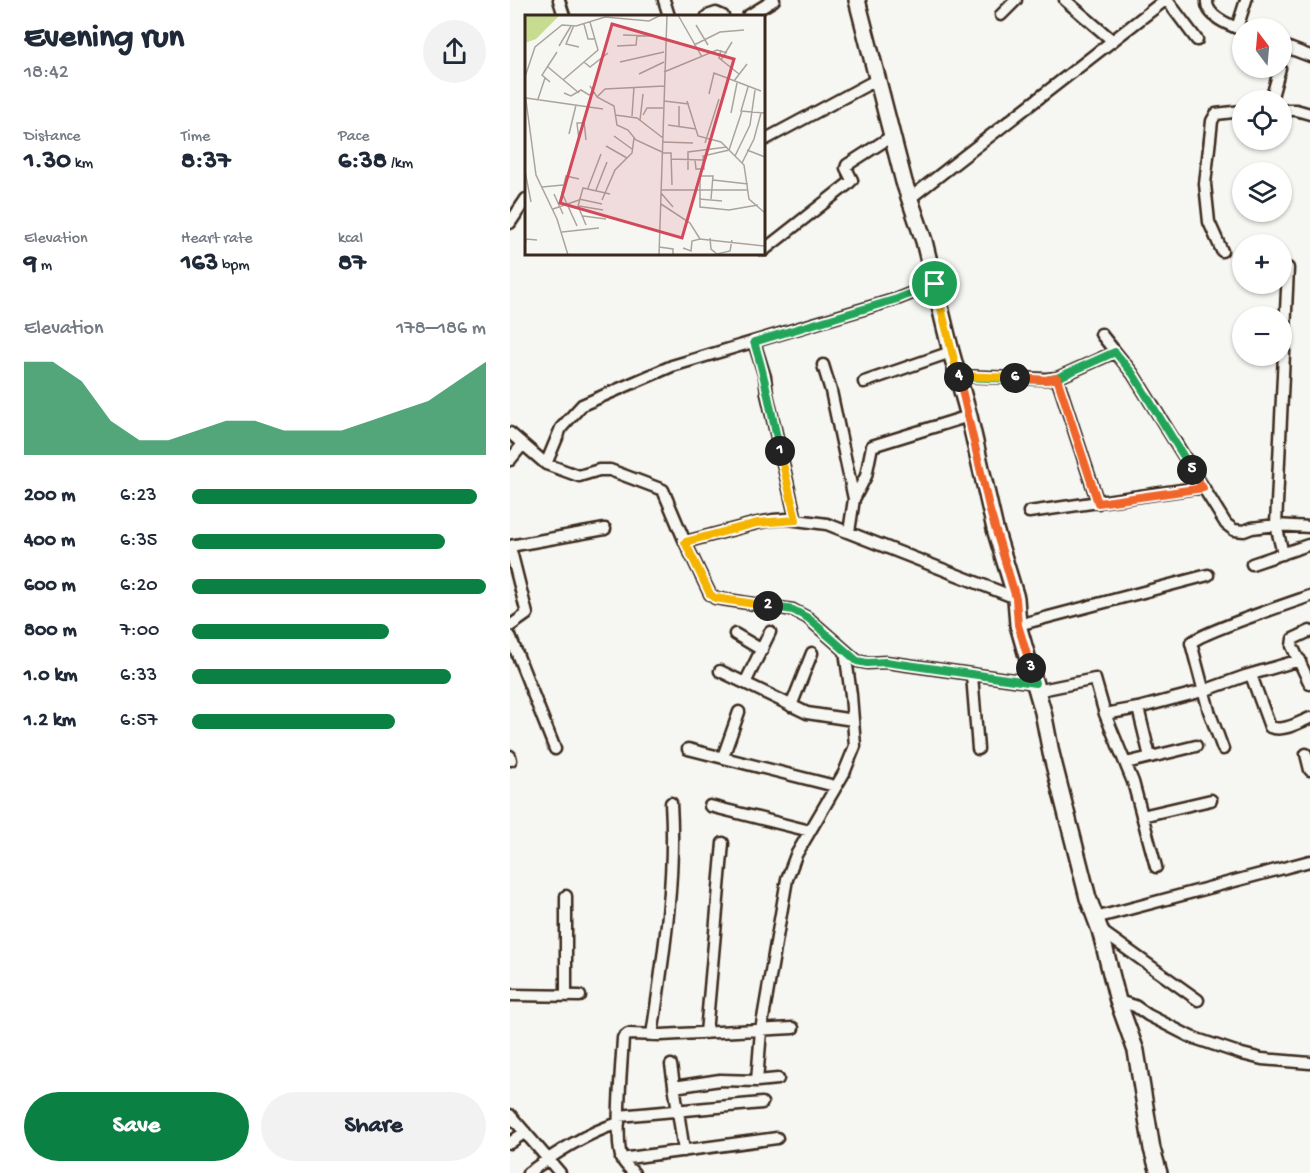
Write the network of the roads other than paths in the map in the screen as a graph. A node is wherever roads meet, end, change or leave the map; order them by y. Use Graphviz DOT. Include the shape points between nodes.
graph roads {
  1 [pos="559,0"];
  2 [pos="664,0"];
  3 [pos="774,0"];
  4 [pos="857,0"];
  5 [pos="1016,0"];
  6 [pos="1065,0"];
  7 [pos="1166,0"];
  8 [pos="1207,0"];
  9 [pos="1246,0"];
  10 [pos="564,15"];
  11 [pos="669,15"];
  12 [pos="750,15"];
  13 [pos="1001,15"];
  14 [pos="1242,18"];
  15 [pos="1232,26"];
  16 [pos="1197,40"];
  17 [pos="1113,41"];
  18 [pos="1292,49"];
  19 [pos="1310,56"];
  20 [pos="878,79"];
  21 [pos="1292,110"];
  22 [pos="1232,112"];
  23 [pos="1310,114"];
  24 [pos="892,136"];
  25 [pos="765,139"];
  26 [pos="909,199"];
  27 [pos="525,200"];
  28 [pos="510,223"];
  29 [pos="765,249"];
  30 [pos="1222,251"];
  31 [pos="935,284"];
  32 [pos="1287,294"];
  33 [pos="1101,334"];
  34 [pos="754,342"];
  35 [pos="951,352"];
  36 [pos="1115,352"];
  37 [pos="823,365"];
  38 [pos="958,376"];
  39 [pos="1057,378"];
  40 [pos="864,382"];
  41 [pos="969,416"];
  42 [pos="510,433"];
  43 [pos="523,444"];
  44 [pos="510,460"];
  45 [pos="546,464"];
  46 [pos="1203,488"];
  47 [pos="854,499"];
  48 [pos="1098,503"];
  49 [pos="1029,512"];
  50 [pos="796,520"];
  51 [pos="1276,525"];
  52 [pos="1310,527"];
  53 [pos="606,530"];
  54 [pos="849,532"];
  55 [pos="685,542"];
  56 [pos="1308,545"];
  57 [pos="510,547"];
  58 [pos="1283,554"];
  59 [pos="1251,564"];
  60 [pos="1208,575"];
  61 [pos="1310,596"];
  62 [pos="1016,598"];
  63 [pos="1018,625"];
  64 [pos="510,626"];
  65 [pos="1310,631"];
  66 [pos="770,632"];
  67 [pos="735,634"];
  68 [pos="511,642"];
  69 [pos="762,650"];
  70 [pos="845,651"];
  71 [pos="812,653"];
  72 [pos="1300,660"];
  73 [pos="720,671"];
  74 [pos="972,675"];
  75 [pos="1251,675"];
  76 [pos="745,683"];
  77 [pos="1310,684"];
  78 [pos="1036,687"];
  79 [pos="1203,691"];
  80 [pos="791,706"];
  81 [pos="1138,708"];
  82 [pos="739,712"];
  83 [pos="1105,714"];
  84 [pos="1310,718"];
  85 [pos="853,720"];
  86 [pos="1196,746"];
  87 [pos="555,749"];
  88 [pos="687,749"];
  89 [pos="978,749"];
  90 [pos="1223,749"];
  91 [pos="1306,754"];
  92 [pos="723,757"];
  93 [pos="1150,757"];
  94 [pos="1126,763"];
  95 [pos="1310,768"];
  96 [pos="835,786"];
  97 [pos="1211,800"];
  98 [pos="671,803"];
  99 [pos="710,806"];
  100 [pos="1142,816"];
  101 [pos="810,831"];
  102 [pos="723,843"];
  103 [pos="1310,861"];
  104 [pos="1156,867"];
  105 [pos="566,896"];
  106 [pos="1098,924"];
  107 [pos="510,995"];
  108 [pos="566,996"];
  109 [pos="580,996"];
  110 [pos="1198,1000"];
  111 [pos="1118,1001"];
  112 [pos="793,1028"];
  113 [pos="761,1030"];
  114 [pos="706,1033"];
  115 [pos="652,1035"];
  116 [pos="1310,1063"];
  117 [pos="671,1065"];
  118 [pos="778,1079"];
  119 [pos="757,1081"];
  120 [pos="674,1087"];
  121 [pos="762,1103"];
  122 [pos="678,1111"];
  123 [pos="510,1115"];
  124 [pos="619,1119"];
  125 [pos="525,1132"];
  126 [pos="777,1138"];
  127 [pos="510,1143"];
  128 [pos="684,1151"];
  129 [pos="548,1159"];
  130 [pos="621,1159"];
  131 [pos="528,1173"];
  132 [pos="561,1173"];
  133 [pos="634,1173"];
  134 [pos="1159,1173"];
  1 -- 10 [label="street"];
  2 -- 11 [label="street"];
  3 -- 12 [label="street"];
  4 -- 20 [label="street"];
  5 -- 13 [label="street"];
  6 -- 17 [label="street"];
  7 -- 16 [label="street"];
  7 -- 17 [label="street"];
  8 -- 15 [label="street" via="1208,8 1217,18"];
  9 -- 14 [label="street"];
  17 -- 26 [label="street"];
  18 -- 19 [label="street"];
  20 -- 24 [label="street"];
  20 -- 25 [label="street"];
  21 -- 23 [label="street"];
  22 -- 30 [label="street" via="1216,114 1212,121 1205,184 1209,222"];
  24 -- 26 [label="street"];
  24 -- 29 [label="street" via="848,165 852,180"];
  26 -- 31 [label="street"];
  27 -- 28 [label="street"];
  31 -- 34 [label="street"];
  31 -- 35 [label="street"];
  32 -- 51 [label="street"];
  33 -- 36 [label="street"];
  34 -- 45 [label="street" via="672,366 582,405 561,429"];
  34 -- 50 [label="street"];
  35 -- 38 [label="street"];
  35 -- 40 [label="street"];
  36 -- 39 [label="street"];
  36 -- 46 [label="street" via="1133,374"];
  37 -- 47 [label="street"];
  38 -- 39 [label="street"];
  38 -- 41 [label="street"];
  39 -- 48 [label="street"];
  41 -- 47 [label="street" via="872,446 866,476"];
  41 -- 62 [label="street" via="992,520"];
  42 -- 43 [label="street"];
  43 -- 44 [label="street"];
  43 -- 45 [label="street"];
  45 -- 55 [label="street" via="579,476 610,470 663,490"];
  46 -- 48 [label="street"];
  46 -- 51 [label="street" via="1234,530"];
  47 -- 54 [label="street"];
  48 -- 49 [label="street"];
  50 -- 54 [label="street"];
  50 -- 55 [label="street" via="757,523"];
  51 -- 52 [label="street"];
  51 -- 58 [label="street"];
  53 -- 57 [label="street"];
  54 -- 62 [label="street"];
  55 -- 70 [label="street" via="715,598 793,610 808,618"];
  56 -- 58 [label="street"];
  57 -- 64 [label="street" via="526,614"];
  58 -- 59 [label="street"];
  60 -- 63 [label="street"];
  61 -- 79 [label="street" via="1193,640"];
  62 -- 63 [label="street"];
  63 -- 78 [label="street"];
  65 -- 72 [label="street" via="1293,639 1292,646"];
  66 -- 69 [label="street"];
  67 -- 69 [label="street"];
  68 -- 87 [label="street"];
  69 -- 76 [label="street"];
  70 -- 74 [label="street" via="857,661 867,663 886,662"];
  70 -- 85 [label="street"];
  71 -- 80 [label="street"];
  72 -- 75 [label="street"];
  72 -- 77 [label="street"];
  73 -- 76 [label="street"];
  74 -- 78 [label="street"];
  74 -- 89 [label="street"];
  75 -- 79 [label="street"];
  75 -- 84 [label="street" via="1270,727 1282,729"];
  76 -- 80 [label="street"];
  78 -- 83 [label="street" via="1095,679"];
  78 -- 106 [label="street" via="1088,898"];
  79 -- 81 [label="street"];
  79 -- 90 [label="street"];
  80 -- 85 [label="street" via="823,717"];
  81 -- 83 [label="street"];
  81 -- 93 [label="street"];
  82 -- 92 [label="street"];
  83 -- 94 [label="street"];
  85 -- 96 [label="street" via="855,746"];
  86 -- 93 [label="street"];
  88 -- 92 [label="street"];
  91 -- 95 [label="street"];
  92 -- 96 [label="street"];
  93 -- 94 [label="street"];
  94 -- 100 [label="street"];
  96 -- 101 [label="street"];
  97 -- 100 [label="street"];
  98 -- 115 [label="street" via="666,935"];
  99 -- 101 [label="street"];
  100 -- 104 [label="street"];
  101 -- 113 [label="street" via="795,855 787,879"];
  102 -- 114 [label="street"];
  103 -- 106 [label="street"];
  105 -- 108 [label="street"];
  106 -- 110 [label="street"];
  106 -- 111 [label="street"];
  107 -- 108 [label="street"];
  108 -- 109 [label="street"];
  111 -- 116 [label="street" via="1135,1006 1191,1037 1242,1054"];
  111 -- 134 [label="street" via="1136,1051"];
  112 -- 113 [label="street"];
  113 -- 114 [label="street"];
  113 -- 119 [label="street"];
  114 -- 115 [label="street"];
  115 -- 124 [label="street" via="628,1034 623,1038"];
  117 -- 120 [label="street"];
  118 -- 119 [label="street"];
  119 -- 120 [label="street" via="720,1080"];
  120 -- 122 [label="street"];
  121 -- 122 [label="street"];
  122 -- 124 [label="street"];
  122 -- 128 [label="street"];
  123 -- 125 [label="street"];
  124 -- 129 [label="street"];
  124 -- 130 [label="street"];
  125 -- 127 [label="street"];
  125 -- 129 [label="street"];
  126 -- 128 [label="street"];
  128 -- 130 [label="street"];
  129 -- 131 [label="street"];
  129 -- 132 [label="street"];
  130 -- 133 [label="street"];
}
